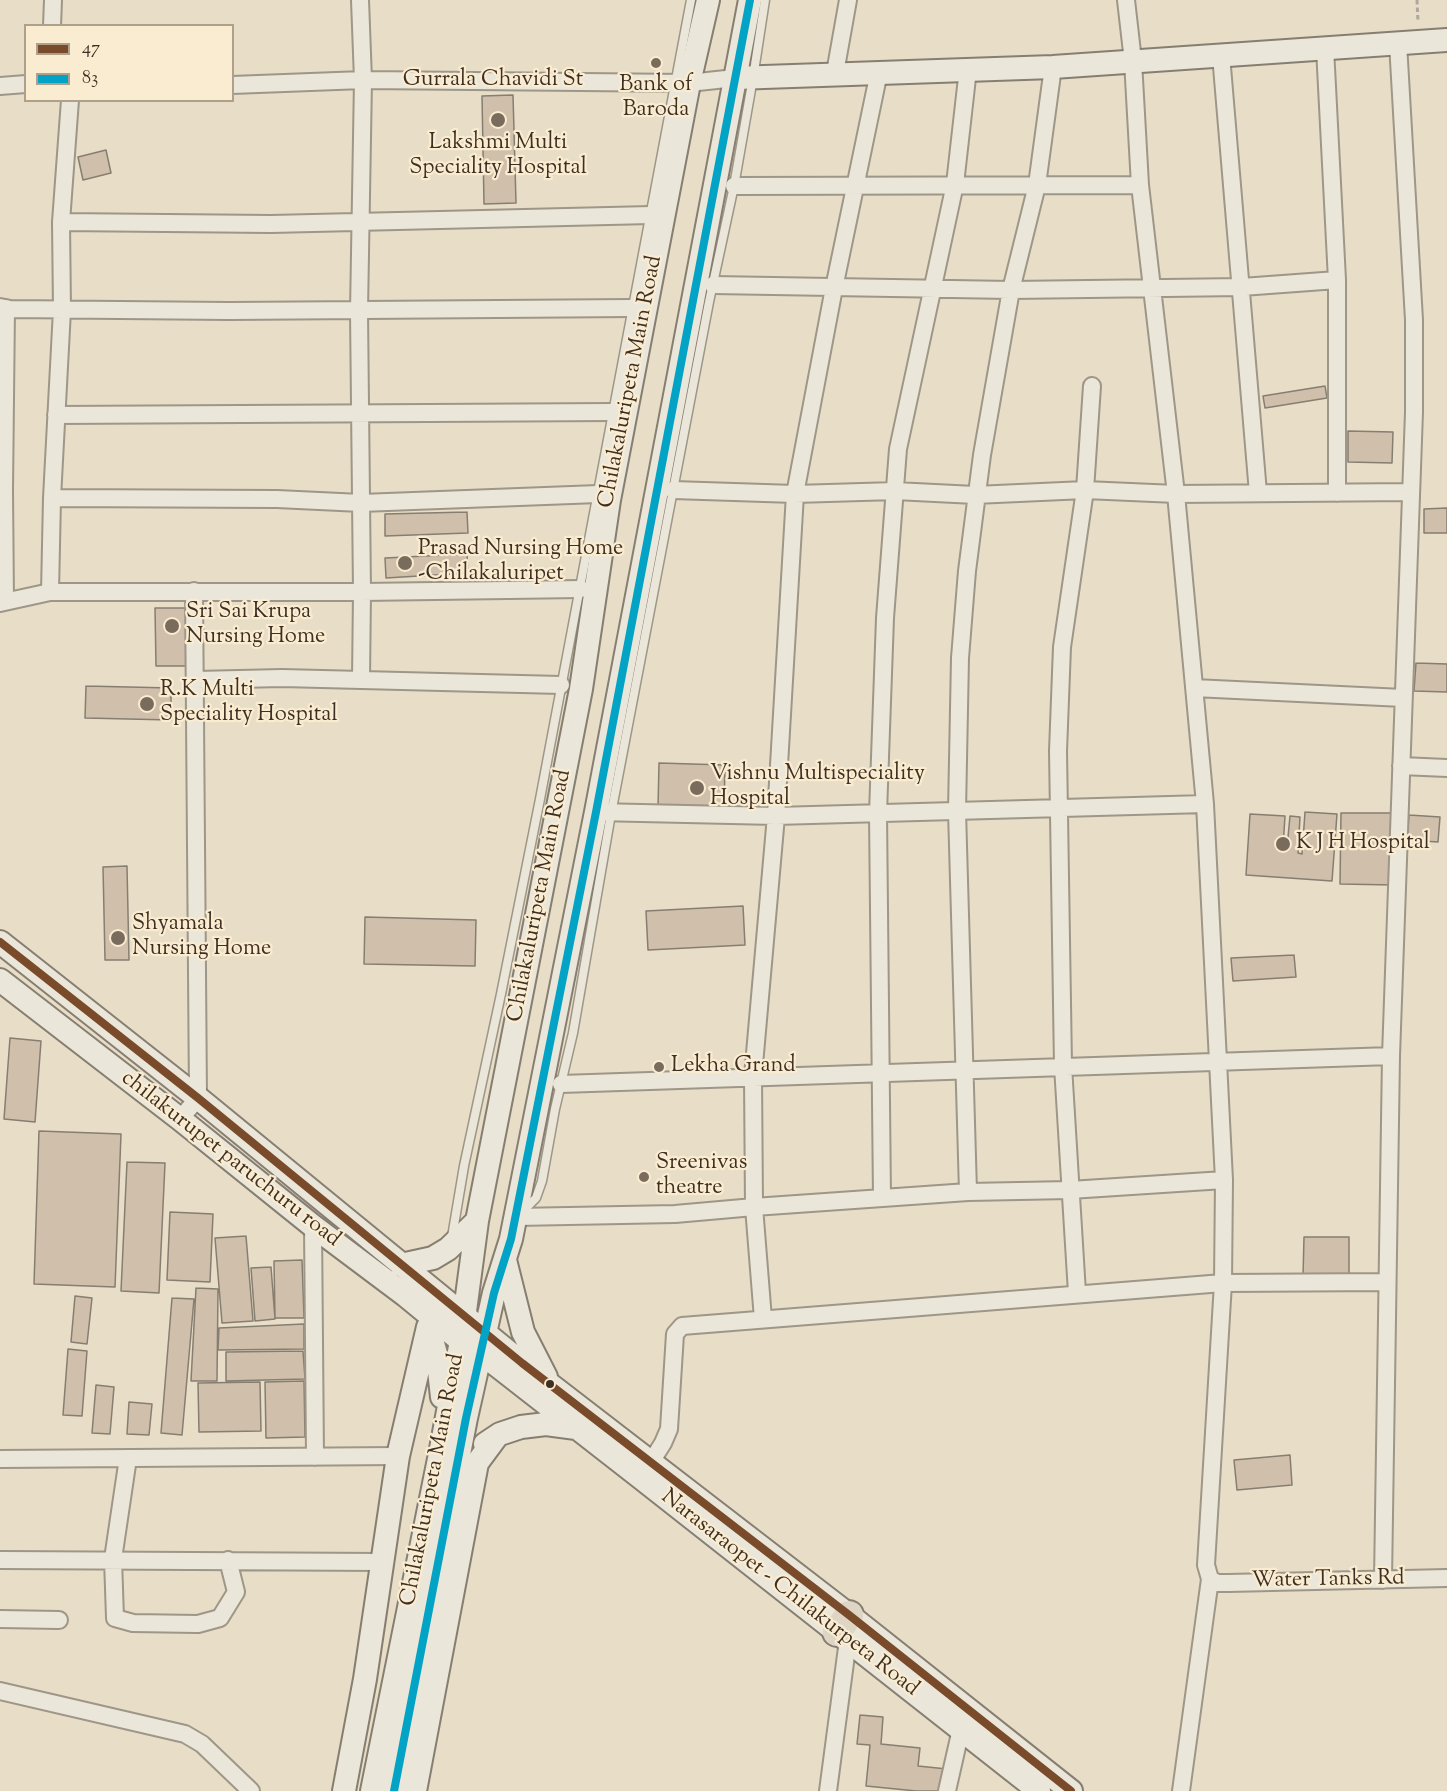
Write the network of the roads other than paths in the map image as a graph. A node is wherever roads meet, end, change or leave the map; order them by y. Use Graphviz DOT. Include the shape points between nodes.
graph roads {
  1 [pos="53,0"];
  2 [pos="360,0"];
  3 [pos="691,0"];
  4 [pos="708,0"];
  5 [pos="750,0"];
  6 [pos="765,0"];
  7 [pos="848,0"];
  8 [pos="1126,0"];
  9 [pos="52,24"];
  10 [pos="1447,40"];
  11 [pos="1398,43"];
  12 [pos="1325,48"];
  13 [pos="1221,55"];
  14 [pos="1133,61"];
  15 [pos="1053,67"];
  16 [pos="968,69"];
  17 [pos="879,72"];
  18 [pos="836,73"];
  19 [pos="744,78"];
  20 [pos="363,80"];
  21 [pos="683,83"];
  22 [pos="24,84"];
  23 [pos="234,85"];
  24 [pos="0,86"];
  25 [pos="70,102"];
  26 [pos="857,184"];
  27 [pos="955,184"];
  28 [pos="1037,185"];
  29 [pos="1140,185"];
  30 [pos="734,186"];
  31 [pos="651,214"];
  32 [pos="61,222"];
  33 [pos="360,222"];
  34 [pos="1337,280"];
  35 [pos="712,285"];
  36 [pos="1242,287"];
  37 [pos="834,288"];
  38 [pos="1153,288"];
  39 [pos="933,289"];
  40 [pos="1011,290"];
  41 [pos="3,308"];
  42 [pos="632,308"];
  43 [pos="62,310"];
  44 [pos="359,311"];
  45 [pos="1092,386"];
  46 [pos="614,412"];
  47 [pos="360,413"];
  48 [pos="56,415"];
  49 [pos="673,490"];
  50 [pos="1085,490"];
  51 [pos="896,491"];
  52 [pos="1410,492"];
  53 [pos="1258,493"];
  54 [pos="1336,493"];
  55 [pos="598,494"];
  56 [pos="795,494"];
  57 [pos="1176,494"];
  58 [pos="975,495"];
  59 [pos="52,498"];
  60 [pos="361,503"];
  61 [pos="581,589"];
  62 [pos="194,591"];
  63 [pos="50,592"];
  64 [pos="362,592"];
  65 [pos="2,603"];
  66 [pos="195,680"];
  67 [pos="361,680"];
  68 [pos="561,685"];
  69 [pos="1194,688"];
  70 [pos="1403,698"];
  71 [pos="1401,766"];
  72 [pos="1447,768"];
  73 [pos="1205,804"];
  74 [pos="1057,808"];
  75 [pos="957,811"];
  76 [pos="604,813"];
  77 [pos="878,813"];
  78 [pos="776,816"];
  79 [pos="0,942"];
  80 [pos="0,980"];
  81 [pos="1391,1056"];
  82 [pos="1219,1061"];
  83 [pos="1063,1066"];
  84 [pos="965,1069"];
  85 [pos="882,1072"];
  86 [pos="753,1076"];
  87 [pos="561,1084"];
  88 [pos="198,1098"];
  89 [pos="180,1119"];
  90 [pos="1224,1180"];
  91 [pos="1070,1190"];
  92 [pos="969,1192"];
  93 [pos="882,1198"];
  94 [pos="754,1207"];
  95 [pos="515,1219"];
  96 [pos="477,1221"];
  97 [pos="313,1226"];
  98 [pos="451,1246"];
  99 [pos="505,1260"];
  100 [pos="401,1265"];
  101 [pos="1387,1282"];
  102 [pos="1223,1283"];
  103 [pos="1077,1293"];
  104 [pos="464,1315"];
  105 [pos="424,1317"];
  106 [pos="763,1319"];
  107 [pos="460,1341"];
  108 [pos="483,1342"];
  109 [pos="549,1383"];
  110 [pos="445,1425"];
  111 [pos="578,1428"];
  112 [pos="497,1436"];
  113 [pos="398,1456"];
  114 [pos="315,1457"];
  115 [pos="128,1458"];
  116 [pos="0,1459"];
  117 [pos="457,1465"];
  118 [pos="646,1470"];
  119 [pos="0,1560"];
  120 [pos="113,1560"];
  121 [pos="228,1560"];
  122 [pos="383,1562"];
  123 [pos="1447,1578"];
  124 [pos="1210,1580"];
  125 [pos="1383,1580"];
  126 [pos="0,1619"];
  127 [pos="59,1620"];
  128 [pos="845,1629"];
  129 [pos="0,1691"];
  130 [pos="961,1729"];
  131 [pos="251,1791"];
  132 [pos="344,1791"];
  133 [pos="372,1791"];
  134 [pos="394,1791"];
  135 [pos="415,1791"];
  136 [pos="828,1791"];
  137 [pos="947,1791"];
  138 [pos="1039,1791"];
  139 [pos="1071,1791"];
  140 [pos="1180,1791"];
  1 -- 9 [label="street"];
  2 -- 20 [label="street"];
  3 -- 21 [label="lane"];
  4 -- 21 [label="main road, Chilakaluripeta Main Road"];
  5 -- 19 [label="main road, Chilakaluripeta Main Road"];
  6 -- 19 [label="lane"];
  7 -- 18 [label="street"];
  8 -- 14 [label="street"];
  10 -- 11 [label="main road"];
  11 -- 12 [label="main road"];
  11 -- 52 [label="street" via="1414,320"];
  12 -- 13 [label="main road"];
  12 -- 34 [label="street"];
  13 -- 14 [label="main road"];
  13 -- 36 [label="street"];
  14 -- 15 [label="main road"];
  14 -- 29 [label="street"];
  15 -- 16 [label="main road"];
  15 -- 28 [label="street"];
  16 -- 17 [label="main road"];
  16 -- 27 [label="street"];
  17 -- 18 [label="main road"];
  17 -- 26 [label="street"];
  18 -- 19 [label="main road"];
  19 -- 21 [label="street, Gurrala Chavidi St"];
  19 -- 30 [label="lane"];
  19 -- 76 [label="main road, Chilakaluripeta Main Road"];
  20 -- 21 [label="street, Gurrala Chavidi St"];
  20 -- 23 [label="street, Gurrala Chavidi St"];
  20 -- 33 [label="street"];
  21 -- 31 [label="lane"];
  21 -- 96 [label="main road, Chilakaluripeta Main Road" via="609,500 581,689"];
  22 -- 24 [label="street"];
  25 -- 32 [label="street"];
  26 -- 27 [label="street"];
  26 -- 30 [label="street"];
  26 -- 37 [label="street"];
  27 -- 28 [label="street"];
  27 -- 39 [label="street"];
  28 -- 29 [label="street"];
  28 -- 40 [label="street"];
  29 -- 38 [label="street"];
  30 -- 35 [label="lane"];
  31 -- 33 [label="street"];
  31 -- 42 [label="lane"];
  32 -- 33 [label="street"];
  32 -- 43 [label="street"];
  33 -- 44 [label="street"];
  34 -- 36 [label="street"];
  34 -- 54 [label="street"];
  35 -- 37 [label="street"];
  35 -- 49 [label="lane"];
  36 -- 38 [label="street"];
  36 -- 53 [label="street"];
  37 -- 39 [label="street"];
  37 -- 56 [label="street"];
  38 -- 40 [label="street"];
  38 -- 57 [label="street"];
  39 -- 40 [label="street"];
  39 -- 51 [label="street" via="898,449"];
  40 -- 58 [label="street"];
  41 -- 43 [label="street"];
  41 -- 65 [label="street"];
  42 -- 44 [label="street"];
  42 -- 46 [label="lane"];
  43 -- 44 [label="street"];
  43 -- 48 [label="street"];
  44 -- 47 [label="street"];
  45 -- 50 [label="street"];
  46 -- 47 [label="street"];
  46 -- 55 [label="lane"];
  47 -- 48 [label="street"];
  47 -- 60 [label="street"];
  48 -- 59 [label="street"];
  49 -- 56 [label="street"];
  49 -- 76 [label="lane"];
  50 -- 57 [label="street"];
  50 -- 58 [label="street"];
  50 -- 74 [label="street" via="1062,647"];
  51 -- 56 [label="street"];
  51 -- 58 [label="street"];
  51 -- 77 [label="street" via="885,618"];
  52 -- 54 [label="street"];
  52 -- 70 [label="street"];
  53 -- 54 [label="street"];
  53 -- 57 [label="street"];
  55 -- 60 [label="street"];
  55 -- 61 [label="lane"];
  56 -- 78 [label="street"];
  57 -- 69 [label="street"];
  58 -- 75 [label="street" via="960,658"];
  59 -- 60 [label="street"];
  59 -- 63 [label="street"];
  60 -- 64 [label="street"];
  61 -- 64 [label="street"];
  61 -- 68 [label="lane"];
  62 -- 63 [label="street"];
  62 -- 64 [label="street"];
  62 -- 66 [label="street"];
  63 -- 65 [label="street"];
  64 -- 67 [label="street"];
  66 -- 67 [label="street"];
  66 -- 88 [label="street"];
  67 -- 68 [label="street"];
  68 -- 98 [label="lane"];
  69 -- 70 [label="street"];
  69 -- 73 [label="street"];
  70 -- 71 [label="street"];
  71 -- 72 [label="street"];
  71 -- 81 [label="street"];
  73 -- 74 [label="street"];
  73 -- 82 [label="street"];
  74 -- 75 [label="street"];
  74 -- 83 [label="street"];
  75 -- 77 [label="street"];
  75 -- 84 [label="street"];
  76 -- 78 [label="street"];
  76 -- 87 [label="lane" via="578,1011"];
  76 -- 95 [label="main road, Chilakaluripeta Main Road"];
  77 -- 78 [label="street"];
  77 -- 85 [label="street"];
  78 -- 86 [label="street"];
  79 -- 88 [label="main road, chilakurupet paruchuru road"];
  80 -- 89 [label="main road, chilakurupet paruchuru road"];
  81 -- 82 [label="street"];
  81 -- 101 [label="street"];
  82 -- 83 [label="street"];
  82 -- 90 [label="street"];
  83 -- 84 [label="street"];
  83 -- 91 [label="street"];
  84 -- 85 [label="street"];
  84 -- 92 [label="street"];
  85 -- 86 [label="street"];
  85 -- 93 [label="street"];
  86 -- 87 [label="street"];
  86 -- 94 [label="street"];
  87 -- 95 [label="lane" via="542,1181 536,1198"];
  88 -- 89 [label="street"];
  88 -- 100 [label="main road, chilakurupet paruchuru road"];
  89 -- 97 [label="main road, chilakurupet paruchuru road"];
  90 -- 91 [label="street"];
  90 -- 102 [label="street"];
  91 -- 92 [label="street"];
  91 -- 103 [label="street"];
  92 -- 93 [label="street"];
  93 -- 94 [label="street"];
  94 -- 95 [label="street" via="675,1215"];
  94 -- 106 [label="street"];
  95 -- 99 [label="main road, Chilakaluripeta Main Road"];
  96 -- 98 [label="main road"];
  96 -- 104 [label="main road, Chilakaluripeta Main Road"];
  97 -- 105 [label="main road, chilakurupet paruchuru road"];
  97 -- 114 [label="street"];
  98 -- 100 [label="main road" via="433,1258"];
  99 -- 108 [label="main road, Chilakaluripeta Main Road"];
  99 -- 109 [label="main road" via="523,1332"];
  100 -- 104 [label="main road, chilakurupet paruchuru road"];
  101 -- 102 [label="street"];
  101 -- 125 [label="street"];
  102 -- 103 [label="street"];
  102 -- 124 [label="street" via="1206,1565"];
  103 -- 106 [label="street"];
  104 -- 107 [label="main road, Chilakaluripeta Main Road"];
  104 -- 108 [label="main road, Narasaraopet - Chilakurpeta Road"];
  105 -- 107 [label="main road, chilakurupet paruchuru road"];
  105 -- 110 [label="main road" via="438,1361"];
  105 -- 113 [label="main road"];
  106 -- 118 [label="street" via="682,1326 677,1330 669,1429"];
  107 -- 108 [label="main road, chilakurupet paruchuru road"];
  107 -- 110 [label="main road, Chilakaluripeta Main Road"];
  108 -- 109 [label="main road, Narasaraopet - Chilakurpeta Road"];
  108 -- 111 [label="main road, Narasaraopet - Chilakurpeta Road"];
  108 -- 117 [label="main road, Chilakaluripeta Main Road"];
  109 -- 118 [label="main road, Narasaraopet - Chilakurpeta Road"];
  110 -- 133 [label="main road, Chilakaluripeta Main Road"];
  111 -- 112 [label="main road" via="521,1426"];
  111 -- 118 [label="main road, Narasaraopet - Chilakurpeta Road"];
  112 -- 117 [label="main road"];
  112 -- 135 [label="main road" via="477,1463"];
  113 -- 114 [label="street"];
  113 -- 122 [label="main road"];
  114 -- 115 [label="street"];
  115 -- 116 [label="street"];
  115 -- 120 [label="street"];
  117 -- 134 [label="main road, Chilakaluripeta Main Road"];
  118 -- 128 [label="main road, Narasaraopet - Chilakurpeta Road"];
  119 -- 120 [label="street"];
  120 -- 121 [label="street"];
  120 -- 121 [label="street" via="115,1618 133,1623 198,1624 220,1618 236,1592"];
  121 -- 122 [label="street"];
  122 -- 132 [label="main road"];
  123 -- 125 [label="street, Water Tanks Rd"];
  124 -- 125 [label="street, Water Tanks Rd"];
  124 -- 140 [label="street"];
  126 -- 127 [label="street"];
  128 -- 130 [label="main road, Narasaraopet - Chilakurpeta Road"];
  128 -- 136 [label="street"];
  128 -- 139 [label="main road, Narasaraopet - Chilakurpeta Road"];
  129 -- 131 [label="street" via="185,1734 202,1744"];
  130 -- 137 [label="street"];
  130 -- 138 [label="main road, Narasaraopet - Chilakurpeta Road"];
}
